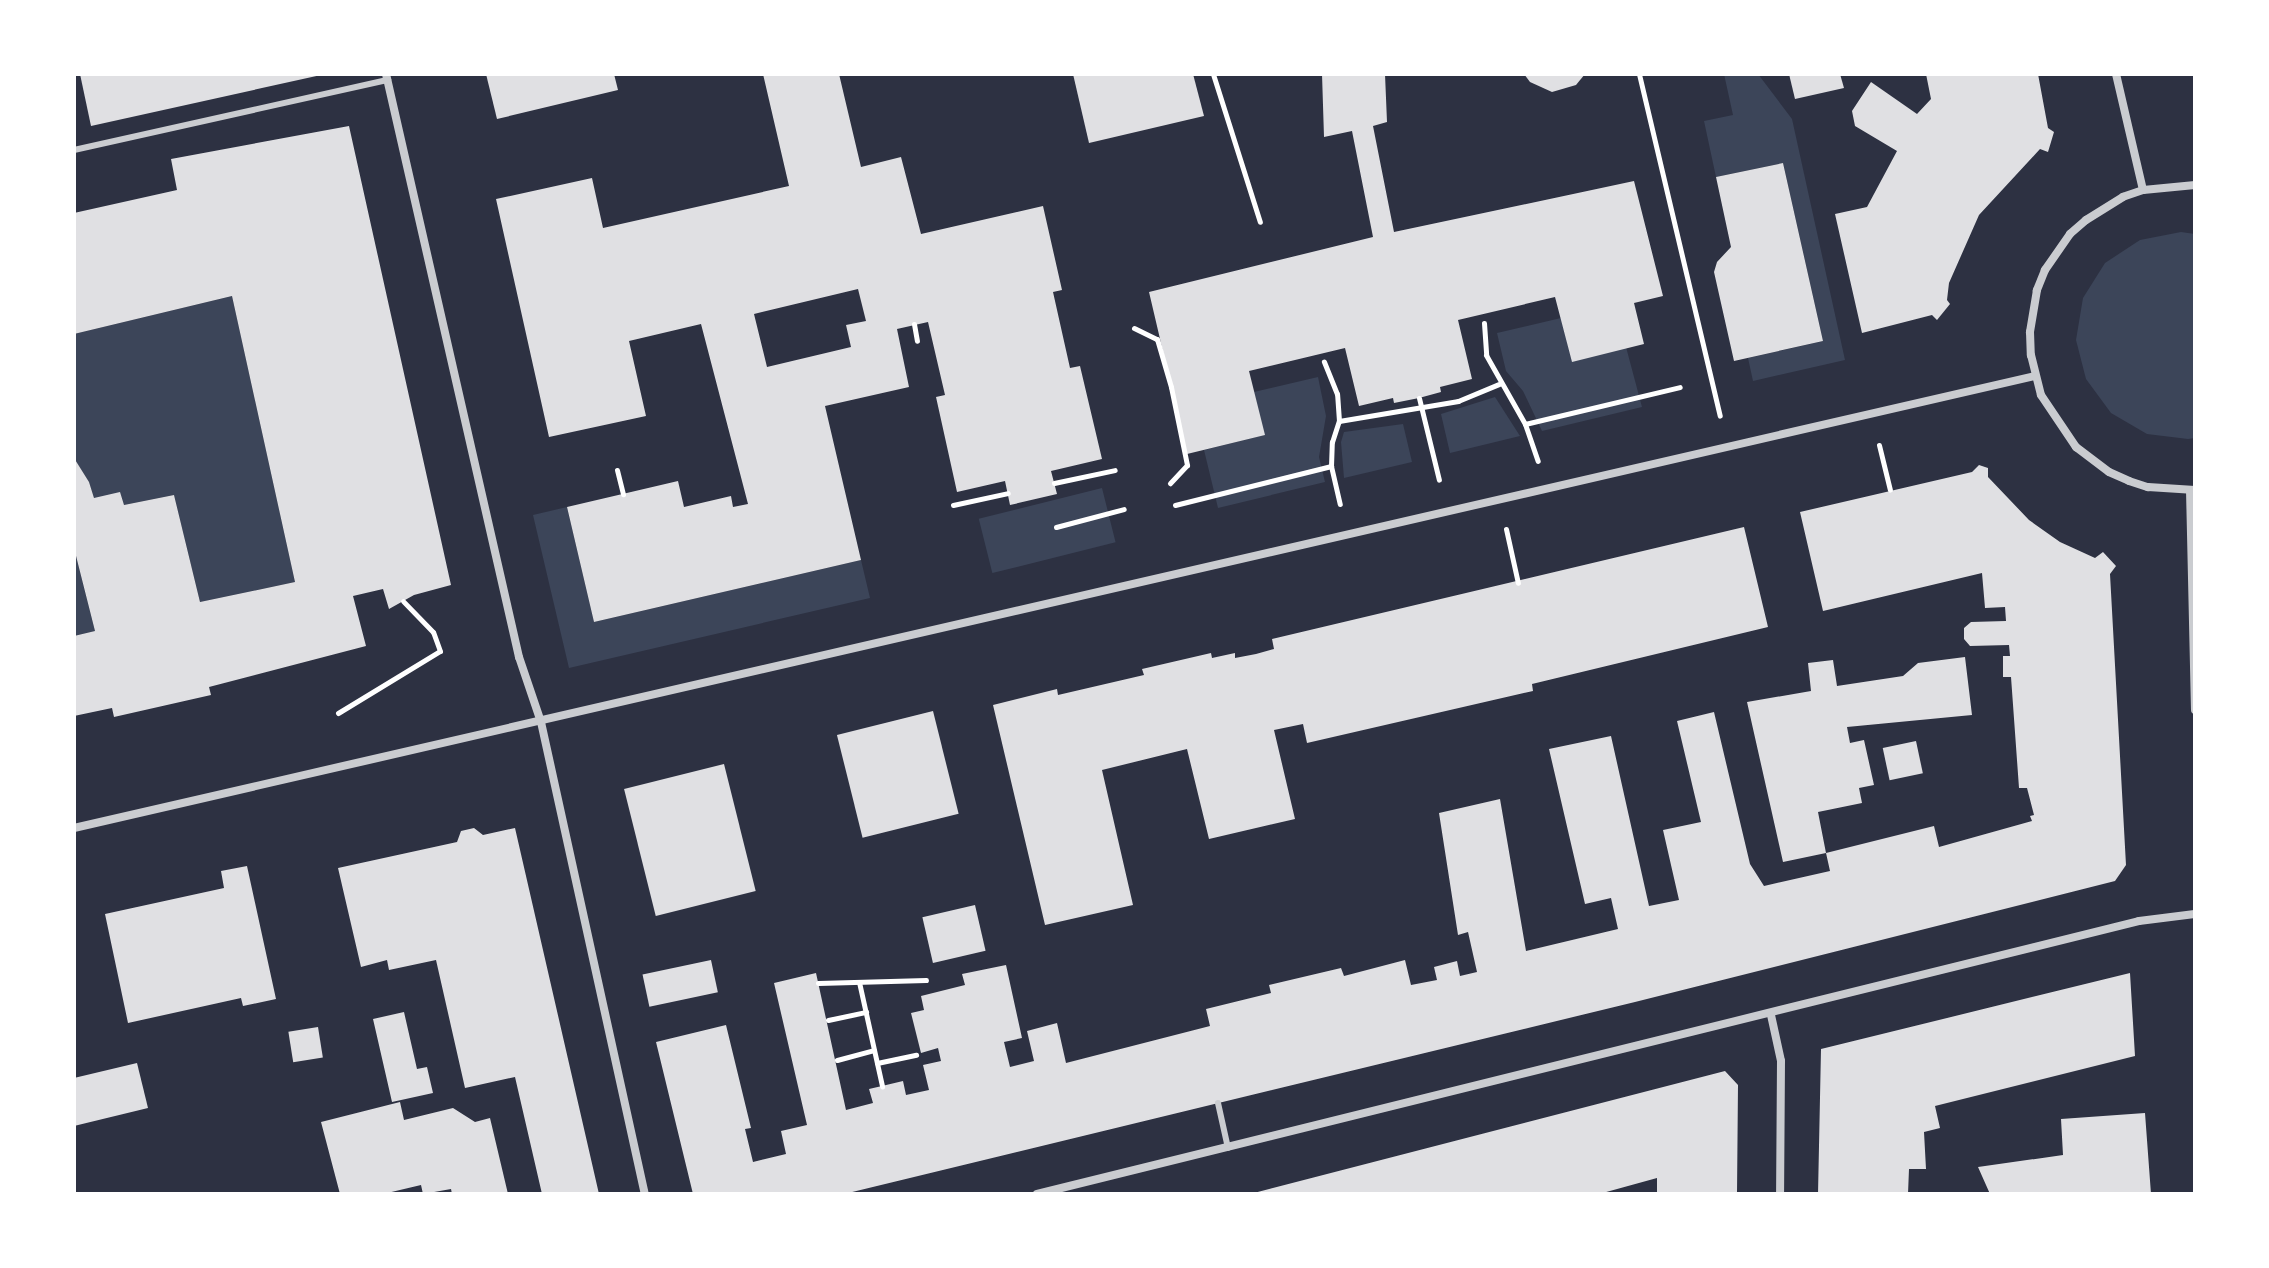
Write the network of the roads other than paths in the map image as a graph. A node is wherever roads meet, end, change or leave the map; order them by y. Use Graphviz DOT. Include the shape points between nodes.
graph roads {
  1 [pos="2116,74"];
  2 [pos="387,77"];
  3 [pos="74,150"];
  4 [pos="2195,185"];
  5 [pos="2143,190"];
  6 [pos="2035,376"];
  7 [pos="2192,490"];
  8 [pos="2195,710"];
  9 [pos="541,722"];
  10 [pos="74,828"];
  11 [pos="2195,914"];
  12 [pos="1771,1015"];
  13 [pos="1218,1103"];
  14 [pos="1228,1148"];
  15 [pos="645,1194"];
  16 [pos="1037,1194"];
  17 [pos="1780,1194"];
  1 -- 5 [label="street"];
  2 -- 3 [label="lane"];
  2 -- 9 [label="street" via="519,657"];
  4 -- 5 [label="street"];
  5 -- 6 [label="street" via="2086,220 2045,270 2031,322"];
  6 -- 7 [label="street" via="2051,414 2092,460 2148,487"];
  6 -- 9 [label="street"];
  7 -- 8 [label="street"];
  9 -- 10 [label="street"];
  9 -- 15 [label="street"];
  11 -- 12 [label="street" via="2139,921"];
  12 -- 14 [label="street"];
  12 -- 17 [label="street" via="1781,1061"];
  13 -- 14 [label="lane"];
  14 -- 16 [label="street"];
}
